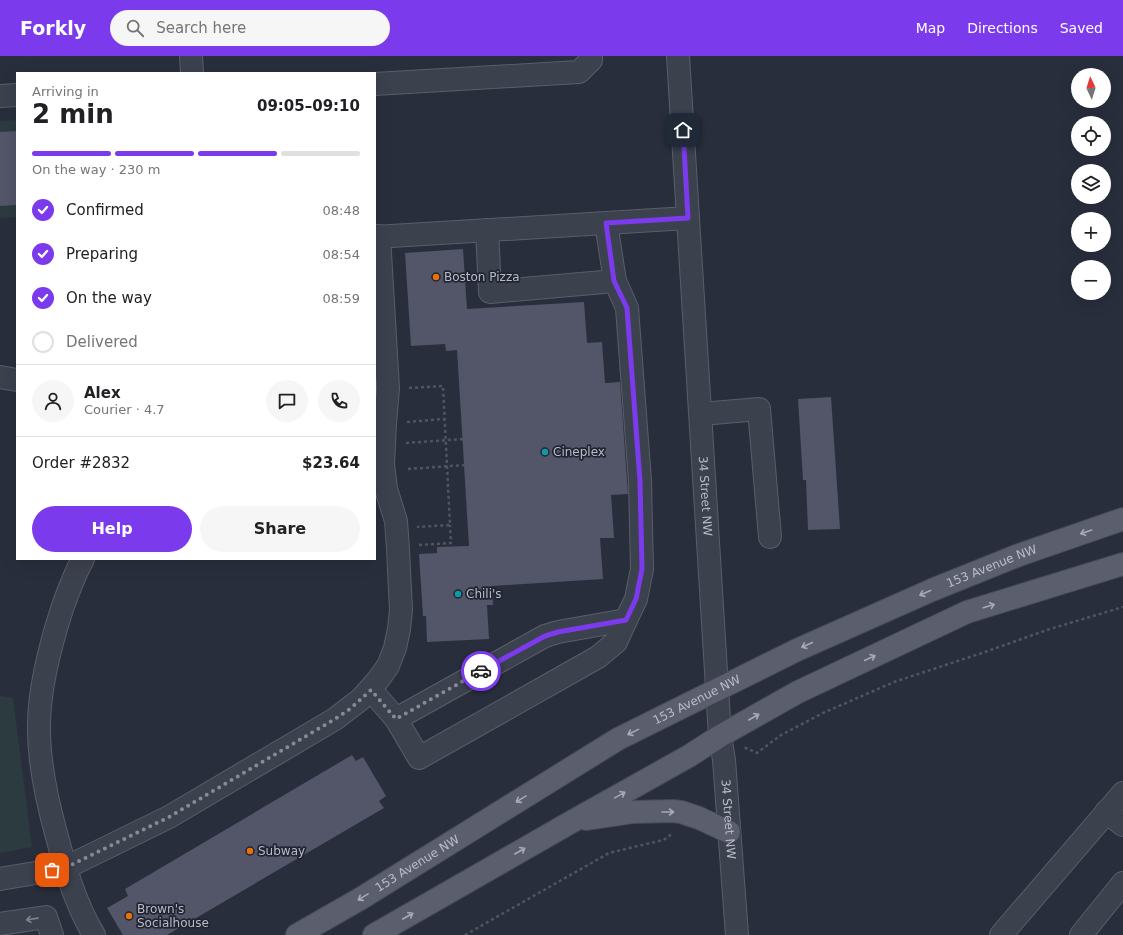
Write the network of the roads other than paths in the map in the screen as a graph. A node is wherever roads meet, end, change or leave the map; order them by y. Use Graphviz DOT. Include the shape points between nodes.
graph roads {
  1 [pos="192,56"];
  2 [pos="590,56"];
  3 [pos="678,56"];
  4 [pos="192,72"];
  5 [pos="376,84"];
  6 [pos="16,95"];
  7 [pos="0,96"];
  8 [pos="688,218"];
  9 [pos="606,223"];
  10 [pos="487,230"];
  11 [pos="377,236"];
  12 [pos="614,281"];
  13 [pos="0,378"];
  14 [pos="16,380"];
  15 [pos="701,414"];
  16 [pos="388,423"];
  17 [pos="1123,519"];
  18 [pos="770,537"];
  19 [pos="82,560"];
  20 [pos="1123,564"];
  21 [pos="626,620"];
  22 [pos="371,690"];
  23 [pos="718,690"];
  24 [pos="396,719"];
  25 [pos="720,736"];
  26 [pos="1123,793"];
  27 [pos="1106,812"];
  28 [pos="573,821"];
  29 [pos="1123,825"];
  30 [pos="729,832"];
  31 [pos="65,868"];
  32 [pos="0,879"];
  33 [pos="1123,883"];
  34 [pos="0,924"];
  35 [pos="88,930"];
  36 [pos="52,935"];
  37 [pos="297,935"];
  38 [pos="374,935"];
  39 [pos="737,935"];
  40 [pos="1001,935"];
  41 [pos="1081,935"];
  1 -- 4 [label="street"];
  2 -- 5 [label="street" via="591,60 579,72"];
  3 -- 8 [label="street, 34 Street NW"];
  6 -- 7 [label="street"];
  8 -- 9 [label="street"];
  8 -- 15 [label="street, 34 Street NW"];
  9 -- 10 [label="street"];
  9 -- 12 [label="street"];
  10 -- 11 [label="street"];
  10 -- 12 [label="street" via="490,292"];
  11 -- 16 [label="street" via="388,388"];
  12 -- 21 [label="street" via="627,308 640,481 642,569 636,599"];
  13 -- 14 [label="street"];
  15 -- 18 [label="street" via="759,409"];
  15 -- 23 [label="street, 34 Street NW"];
  16 -- 22 [label="street" via="383,464 386,489 396,521 401,610 399,629 388,666"];
  17 -- 23 [label="main road, 153 Avenue NW, one-way" via="1019,555 932,590 797,650"];
  19 -- 31 [label="street" via="67,595 51,648 43,683 39,723 42,772 47,801"];
  25 -- 20 [label="main road, one-way" via="798,692 967,612"];
  21 -- 24 [label="street" via="545,636"];
  21 -- 24 [label="street" via="616,642 598,658 419,758"];
  22 -- 24 [label="street"];
  22 -- 31 [label="street" via="335,719 237,778 169,817"];
  23 -- 25 [label="street, 34 Street NW"];
  23 -- 37 [label="main road, 153 Avenue NW, one-way" via="618,739 360,899"];
  28 -- 25 [label="main road, one-way"];
  25 -- 30 [label="street, 34 Street NW"];
  26 -- 27 [label="street"];
  27 -- 29 [label="street"];
  27 -- 40 [label="street"];
  28 -- 30 [label="main road, one-way" via="633,812 673,811 699,818"];
  38 -- 28 [label="main road, one-way"];
  30 -- 39 [label="street, 34 Street NW"];
  31 -- 32 [label="street"];
  31 -- 35 [label="street"];
  33 -- 41 [label="street"];
  36 -- 34 [label="street, one-way" via="46,917"];
}
